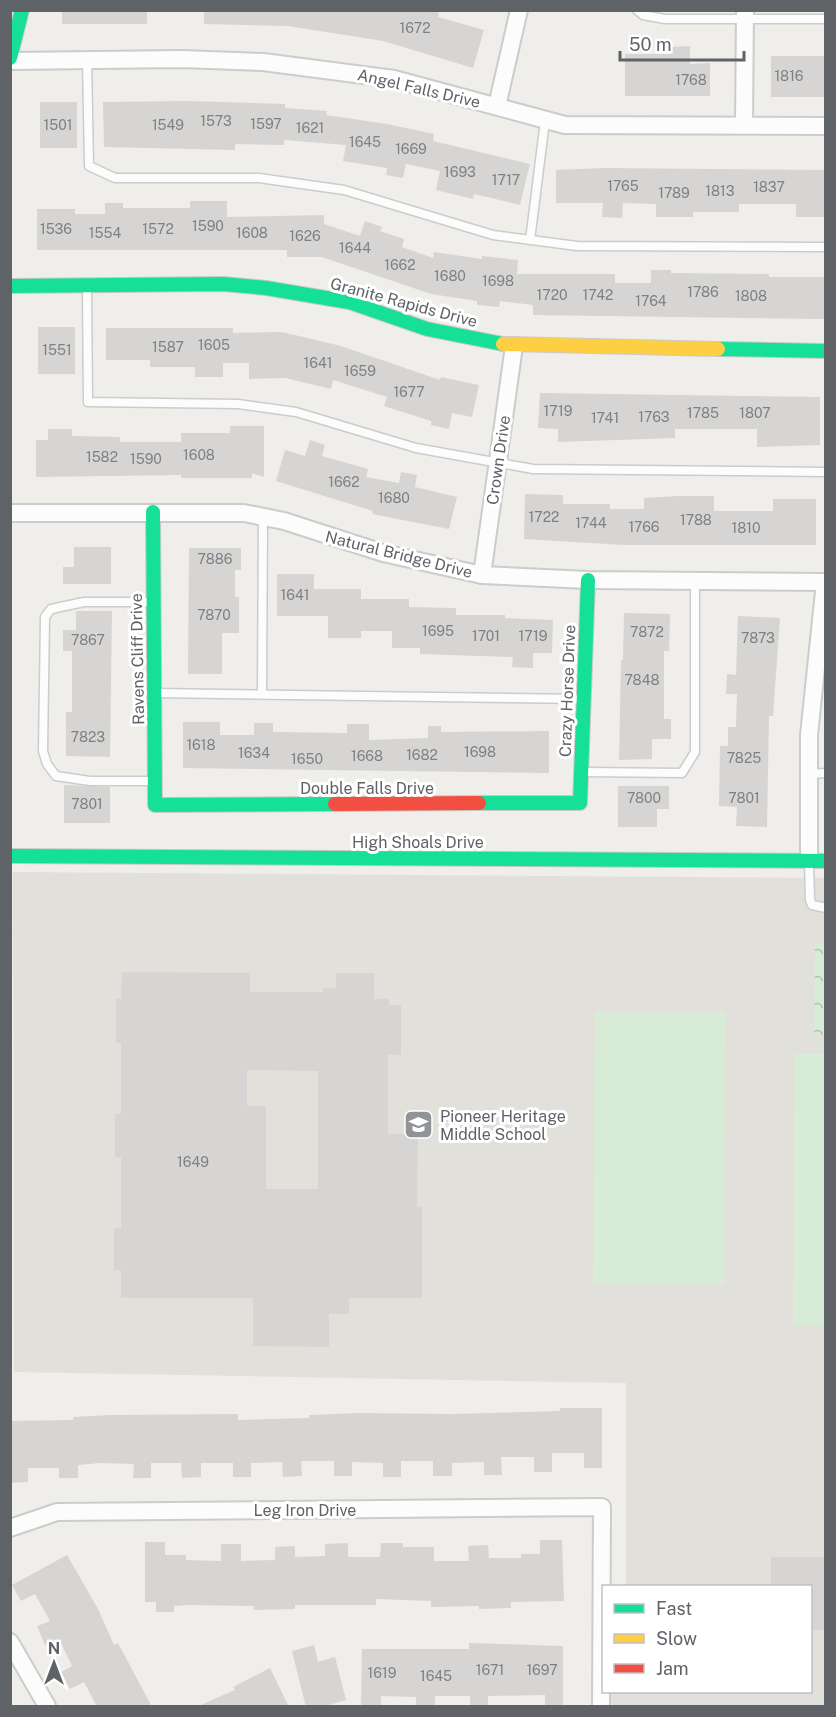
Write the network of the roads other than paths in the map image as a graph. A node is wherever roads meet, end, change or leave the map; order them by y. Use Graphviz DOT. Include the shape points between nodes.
graph roads {
  1 [pos="22,10"];
  2 [pos="519,10"];
  3 [pos="637,10"];
  4 [pos="745,14"];
  5 [pos="825,19"];
  6 [pos="87,59"];
  7 [pos="10,60"];
  8 [pos="497,106"];
  9 [pos="545,121"];
  10 [pos="744,125"];
  11 [pos="825,126"];
  12 [pos="530,240"];
  13 [pos="825,247"];
  14 [pos="87,285"];
  15 [pos="10,286"];
  16 [pos="514,346"];
  17 [pos="825,351"];
  18 [pos="498,464"];
  19 [pos="825,472"];
  20 [pos="153,512"];
  21 [pos="10,513"];
  22 [pos="263,517"];
  23 [pos="482,574"];
  24 [pos="588,579"];
  25 [pos="696,581"];
  26 [pos="825,582"];
  27 [pos="153,602"];
  28 [pos="154,693"];
  29 [pos="262,693"];
  30 [pos="584,699"];
  31 [pos="581,772"];
  32 [pos="818,774"];
  33 [pos="155,782"];
  34 [pos="580,803"];
  35 [pos="155,805"];
  36 [pos="10,856"];
  37 [pos="818,861"];
  38 [pos="825,908"];
  39 [pos="10,1528"];
  40 [pos="10,1642"];
  41 [pos="47,1707"];
  42 [pos="601,1707"];
  1 -- 7 [label="street"];
  2 -- 8 [label="street"];
  3 -- 4 [label="lane" via="665,19"];
  4 -- 5 [label="lane"];
  4 -- 10 [label="street"];
  6 -- 7 [label="street, Angel Falls Drive"];
  6 -- 8 [label="street, Angel Falls Drive" via="274,63 394,80"];
  6 -- 12 [label="lane" via="89,166 115,178 259,178 344,190 493,235"];
  8 -- 9 [label="street, Angel Falls Drive"];
  9 -- 10 [label="street, Angel Falls Drive" via="565,125"];
  9 -- 12 [label="lane"];
  10 -- 11 [label="street, Angel Falls Drive"];
  12 -- 13 [label="lane" via="577,246"];
  14 -- 15 [label="street, Granite Rapids Drive"];
  14 -- 16 [label="street, Granite Rapids Drive" via="223,284 266,288 349,302 427,329"];
  14 -- 18 [label="lane" via="88,402 238,404 284,411 416,448"];
  16 -- 17 [label="street, Granite Rapids Drive"];
  16 -- 18 [label="street, Crown Drive"];
  18 -- 19 [label="lane" via="533,469"];
  18 -- 23 [label="street, Crown Drive"];
  20 -- 21 [label="street, Natural Bridge Drive"];
  20 -- 22 [label="street, Natural Bridge Drive" via="244,513"];
  20 -- 27 [label="street, Ravens Cliff Drive"];
  22 -- 23 [label="street, Natural Bridge Drive" via="382,553"];
  22 -- 29 [label="lane"];
  23 -- 24 [label="street, Natural Bridge Drive"];
  24 -- 25 [label="street, Natural Bridge Drive"];
  24 -- 30 [label="street, Crazy Horse Drive"];
  25 -- 26 [label="street, Natural Bridge Drive"];
  25 -- 31 [label="lane" via="694,752 682,773"];
  26 -- 32 [label="street" via="810,735"];
  27 -- 28 [label="street, Ravens Cliff Drive"];
  27 -- 33 [label="lane" via="84,602 51,609 45,617 43,751 56,776"];
  28 -- 29 [label="lane"];
  28 -- 33 [label="street, Ravens Cliff Drive"];
  29 -- 30 [label="lane"];
  30 -- 31 [label="street, Crazy Horse Drive"];
  31 -- 34 [label="street, Crazy Horse Drive"];
  32 -- 37 [label="street"];
  33 -- 35 [label="street, Ravens Cliff Drive"];
  34 -- 35 [label="street, Double Falls Drive"];
  36 -- 37 [label="street, High Shoals Drive"];
  37 -- 38 [label="lane" via="810,900"];
  39 -- 42 [label="street, Leg Iron Drive" via="57,1512 602,1507"];
  40 -- 41 [label="street"];
}
